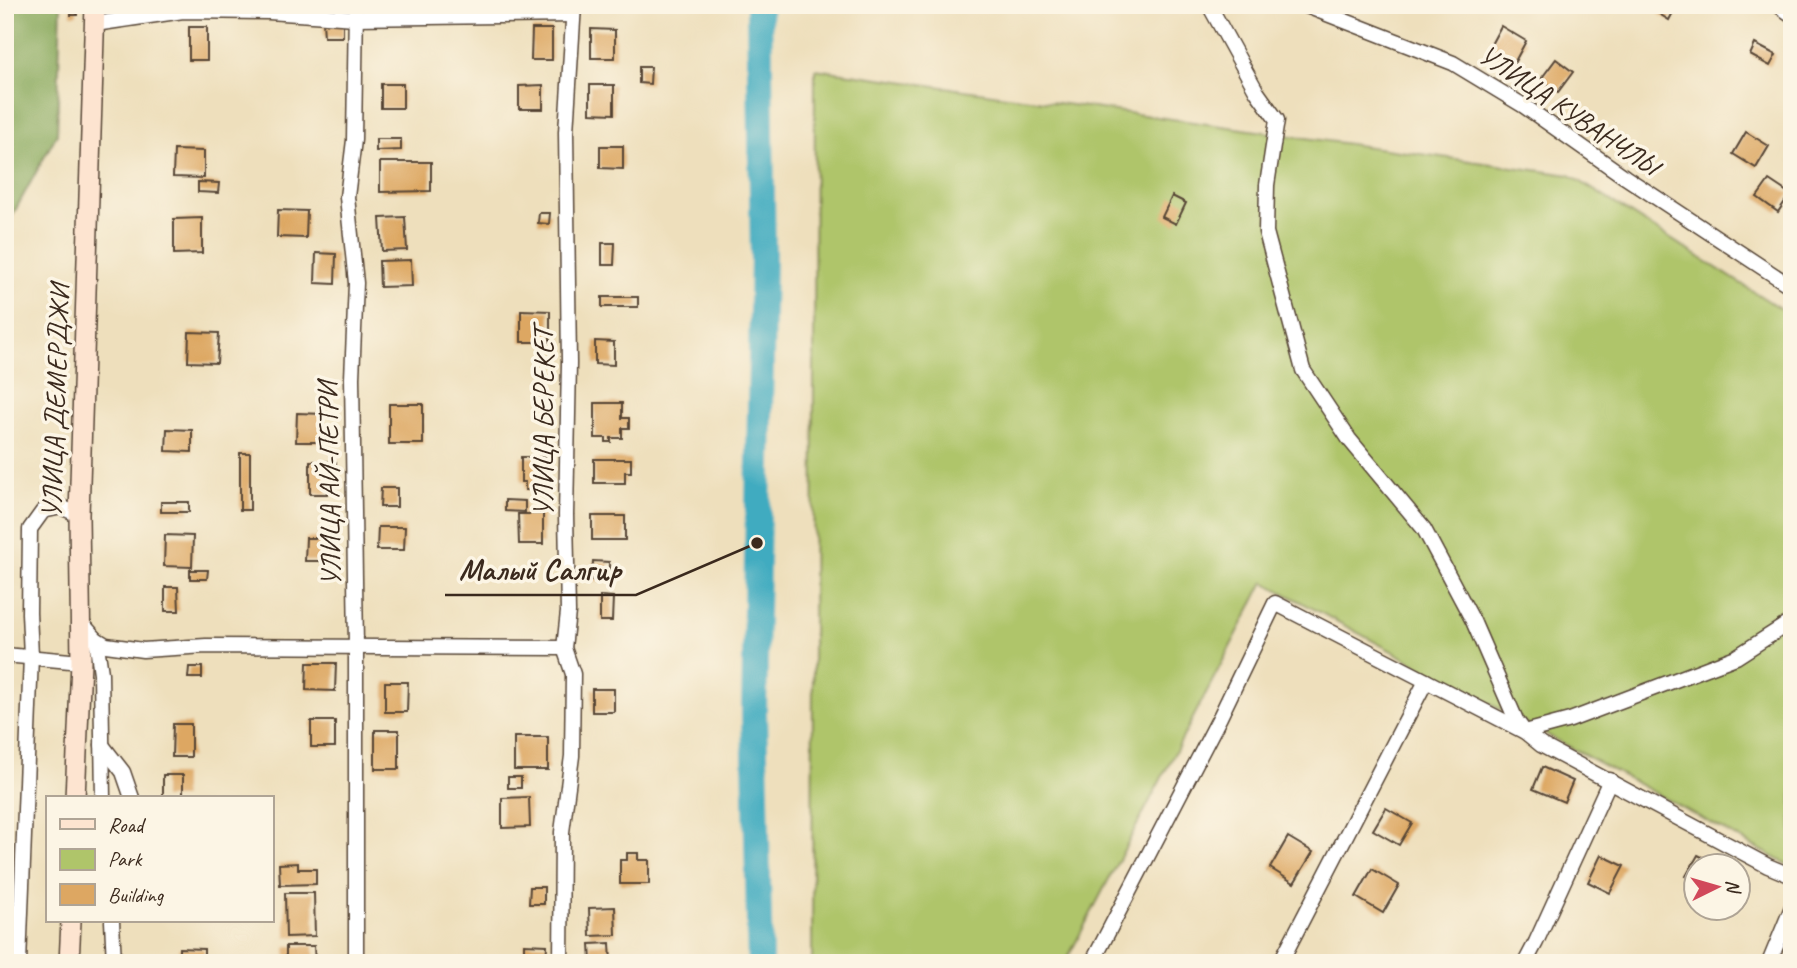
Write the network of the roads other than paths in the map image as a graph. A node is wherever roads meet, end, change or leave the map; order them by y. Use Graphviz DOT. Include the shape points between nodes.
graph roads {
  1 [pos="1209,5"];
  2 [pos="1304,5"];
  3 [pos="1778,5"];
  4 [pos="176,8"];
  5 [pos="574,10"];
  6 [pos="355,11"];
  7 [pos="95,15"];
  8 [pos="1792,15"];
  9 [pos="1792,287"];
  10 [pos="79,515"];
  11 [pos="80,621"];
  12 [pos="1792,621"];
  13 [pos="96,639"];
  14 [pos="356,646"];
  15 [pos="564,648"];
  16 [pos="5,655"];
  17 [pos="31,656"];
  18 [pos="80,662"];
  19 [pos="1426,681"];
  20 [pos="1525,732"];
  21 [pos="102,745"];
  22 [pos="1610,780"];
  23 [pos="75,796"];
  24 [pos="103,796"];
  25 [pos="131,796"];
  26 [pos="1792,876"];
  27 [pos="1792,907"];
  28 [pos="71,922"];
  29 [pos="113,922"];
  30 [pos="19,963"];
  31 [pos="69,963"];
  32 [pos="114,963"];
  33 [pos="356,963"];
  34 [pos="561,963"];
  35 [pos="1092,963"];
  36 [pos="1280,963"];
  37 [pos="1525,963"];
  38 [pos="1769,963"];
  1 -- 20 [label="street" via="1277,120 1267,186 1266,232 1303,370 1349,439 1424,529"];
  2 -- 9 [label="street, УЛИЦА КУВАНЧЛЫ" via="1453,63"];
  3 -- 8 [label="street"];
  4 -- 6 [label="street"];
  4 -- 7 [label="street"];
  5 -- 6 [label="street"];
  5 -- 15 [label="street, УЛИЦА БЕРЕКЕТ" via="566,132 569,363"];
  6 -- 14 [label="street, УЛИЦА АЙ-ПЕТРИ" via="354,140 347,197 356,283 352,378"];
  7 -- 10 [label="main road, УЛИЦА ДЕМЕРДЖИ"];
  10 -- 11 [label="main road, УЛИЦА ДЕМЕРДЖИ"];
  10 -- 17 [label="street" via="61,507 43,511 30,529"];
  11 -- 13 [label="street"];
  11 -- 18 [label="main road, УЛИЦА ДЕМЕРДЖИ"];
  12 -- 20 [label="street" via="1736,657 1570,720"];
  13 -- 14 [label="street" via="106,645 143,650"];
  13 -- 21 [label="street"];
  14 -- 15 [label="street"];
  14 -- 33 [label="street, УЛИЦА АЙ-ПЕТРИ"];
  15 -- 34 [label="street, УЛИЦА БЕРЕКЕТ" via="573,674 572,756 562,832"];
  16 -- 17 [label="street"];
  17 -- 18 [label="street"];
  17 -- 30 [label="street"];
  18 -- 23 [label="main road, УЛИЦА ДЕМЕРДЖИ"];
  19 -- 20 [label="street"];
  19 -- 35 [label="street" via="1275,603"];
  19 -- 36 [label="street"];
  20 -- 22 [label="street"];
  21 -- 24 [label="street"];
  21 -- 25 [label="street" via="123,772"];
  22 -- 26 [label="street"];
  22 -- 37 [label="street"];
  27 -- 38 [label="street"];
  28 -- 31 [label="main road"];
  29 -- 32 [label="street"];
}
